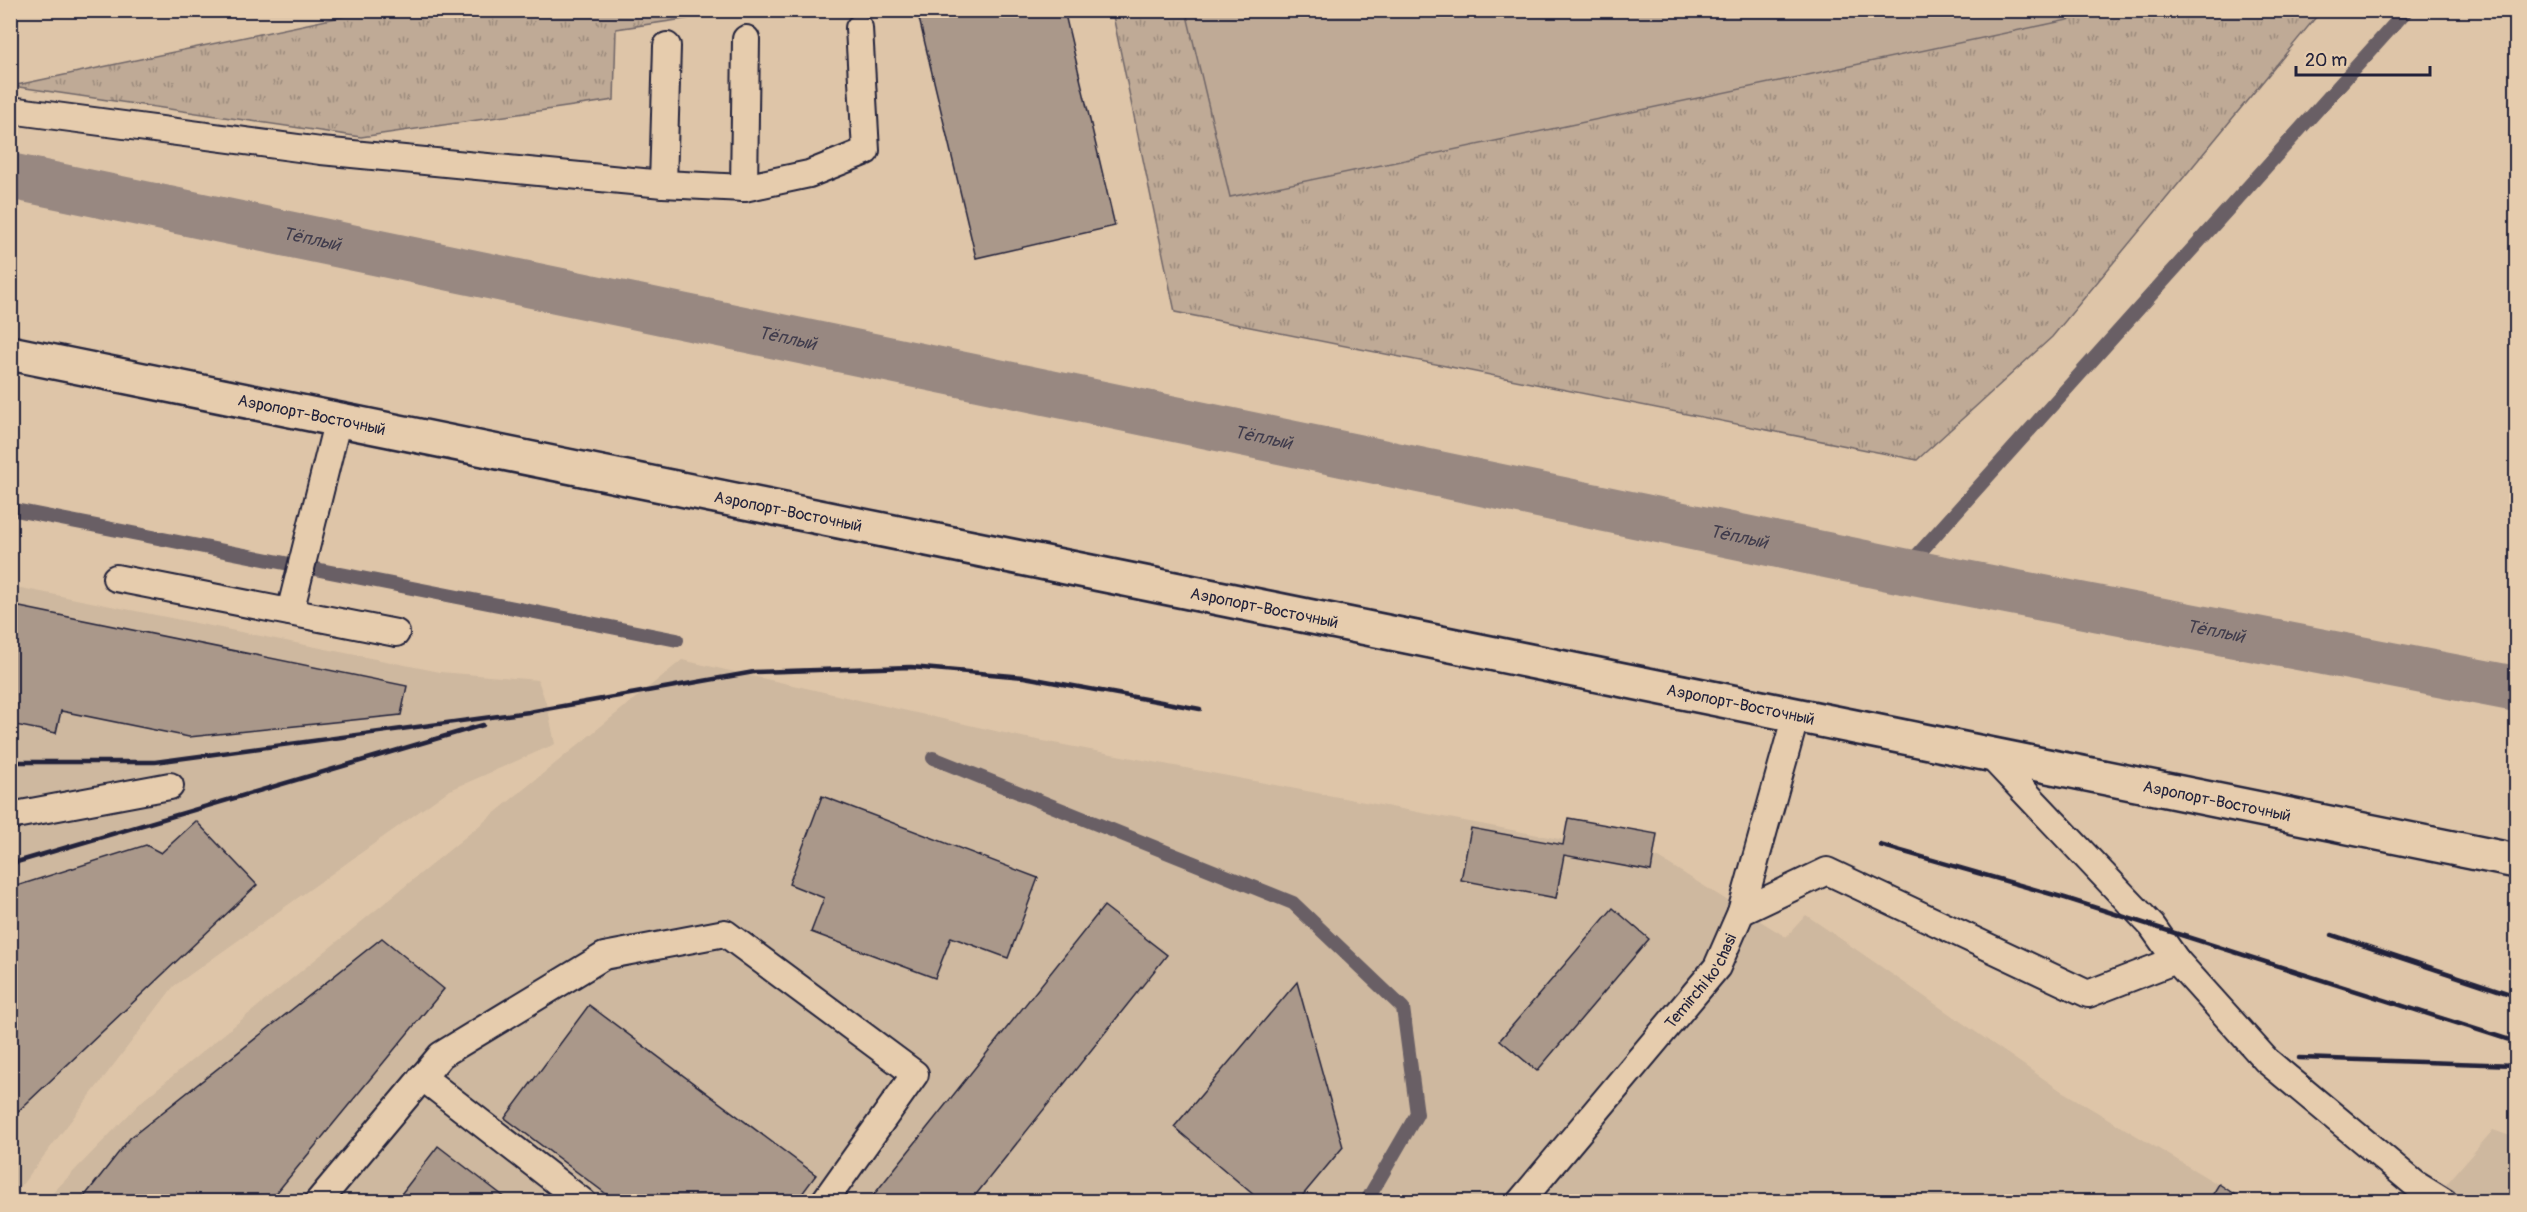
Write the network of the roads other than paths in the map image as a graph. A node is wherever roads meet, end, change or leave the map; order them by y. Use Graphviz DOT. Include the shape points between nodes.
graph roads {
  1 [pos="859,28"];
  2 [pos="746,39"];
  3 [pos="667,46"];
  4 [pos="10,110"];
  5 [pos="663,184"];
  6 [pos="744,188"];
  7 [pos="10,353"];
  8 [pos="338,419"];
  9 [pos="116,578"];
  10 [pos="290,612"];
  11 [pos="396,633"];
  12 [pos="1796,715"];
  13 [pos="1988,753"];
  14 [pos="170,786"];
  15 [pos="10,816"];
  16 [pos="2517,861"];
  17 [pos="1741,912"];
  18 [pos="2176,960"];
  19 [pos="422,1077"];
  20 [pos="318,1202"];
  21 [pos="583,1202"];
  22 [pos="824,1202"];
  23 [pos="1520,1202"];
  24 [pos="2444,1202"];
  1 -- 6 [label="lane" via="866,151 809,174"];
  2 -- 6 [label="lane"];
  3 -- 5 [label="lane"];
  4 -- 5 [label="lane" via="321,152"];
  5 -- 6 [label="lane"];
  7 -- 8 [label="street, Аэропорт-Восточный"];
  8 -- 10 [label="lane"];
  8 -- 12 [label="street, Аэропорт-Восточный"];
  9 -- 10 [label="lane"];
  10 -- 11 [label="lane"];
  12 -- 13 [label="street, Аэропорт-Восточный"];
  12 -- 17 [label="lane, Temirchi ko'chasi"];
  13 -- 16 [label="street, Аэропорт-Восточный"];
  13 -- 18 [label="lane" via="2152,927"];
  14 -- 15 [label="lane"];
  17 -- 18 [label="lane" via="1827,871 2088,994"];
  17 -- 23 [label="lane, Temirchi ko'chasi" via="1717,966"];
  18 -- 24 [label="lane" via="2266,1060 2415,1184"];
  19 -- 20 [label="lane"];
  19 -- 21 [label="lane"];
  19 -- 22 [label="lane" via="441,1055 604,956 725,933 915,1074"];
}
